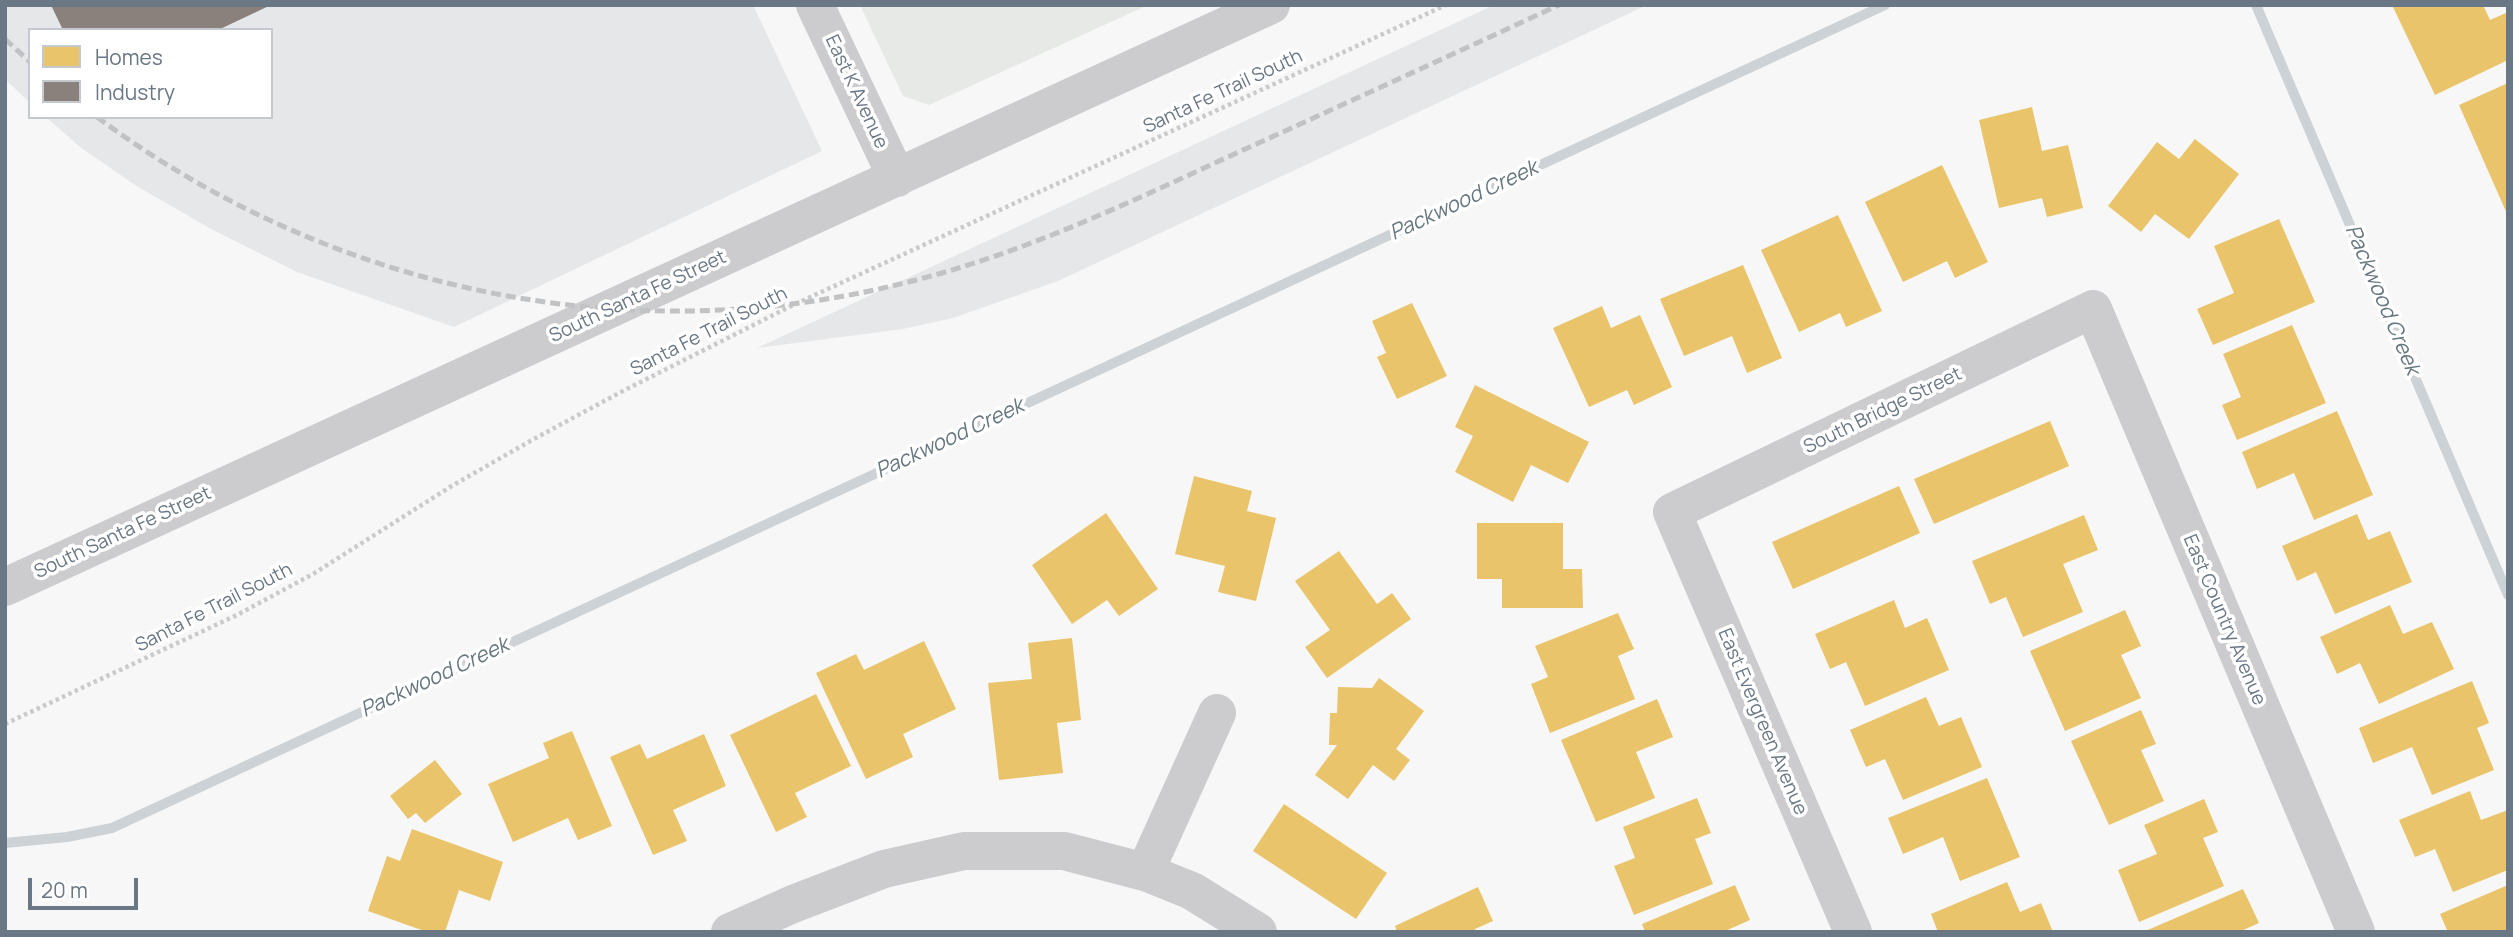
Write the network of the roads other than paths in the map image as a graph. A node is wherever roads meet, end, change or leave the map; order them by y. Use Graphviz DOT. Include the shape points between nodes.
graph roads {
  1 [pos="814,5"];
  2 [pos="1271,5"];
  3 [pos="897,178"];
  4 [pos="2093,309"];
  5 [pos="1672,512"];
  6 [pos="5,587"];
  7 [pos="1217,713"];
  8 [pos="1145,872"];
  9 [pos="799,918"];
  10 [pos="730,932"];
  11 [pos="1258,932"];
  12 [pos="1853,932"];
  13 [pos="2356,932"];
  1 -- 3 [label="street, East K Avenue"];
  2 -- 3 [label="street, South Santa Fe Street"];
  3 -- 6 [label="street, South Santa Fe Street"];
  4 -- 5 [label="street, South Bridge Street"];
  4 -- 13 [label="street, East Country Avenue"];
  5 -- 12 [label="street, East Evergreen Avenue"];
  7 -- 8 [label="street"];
  8 -- 9 [label="street" via="1065,851 964,851 884,869"];
  8 -- 11 [label="street" via="1192,891"];
  9 -- 10 [label="street"];
}
